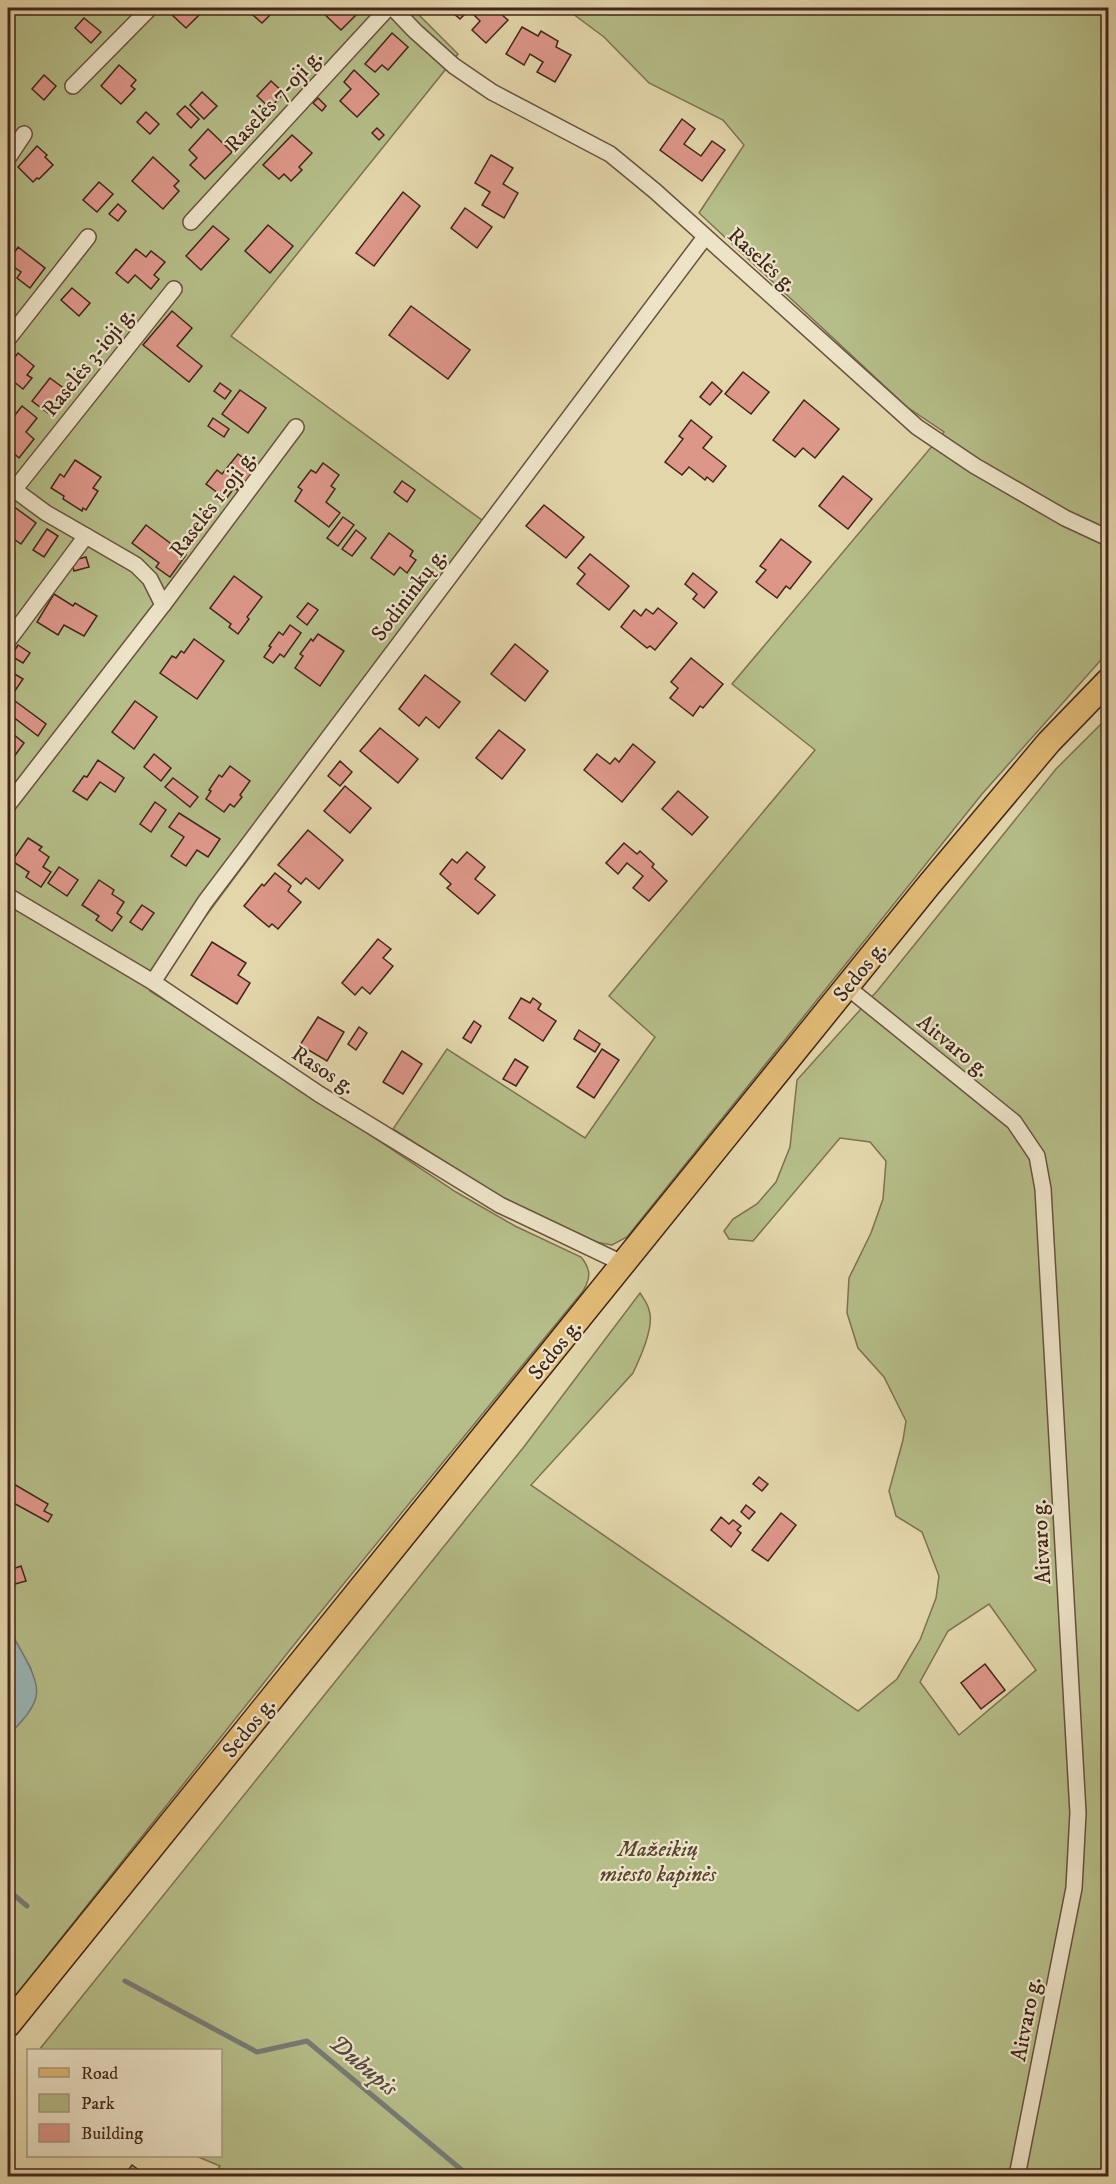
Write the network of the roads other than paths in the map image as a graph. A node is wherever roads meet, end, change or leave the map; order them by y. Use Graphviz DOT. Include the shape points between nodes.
graph roads {
  1 [pos="150,8"];
  2 [pos="388,8"];
  3 [pos="393,8"];
  4 [pos="73,86"];
  5 [pos="24,134"];
  6 [pos="8,158"];
  7 [pos="191,222"];
  8 [pos="88,237"];
  9 [pos="705,237"];
  10 [pos="174,289"];
  11 [pos="8,339"];
  12 [pos="296,427"];
  13 [pos="11,487"];
  14 [pos="86,536"];
  15 [pos="1108,538"];
  16 [pos="163,605"];
  17 [pos="8,641"];
  18 [pos="1108,681"];
  19 [pos="8,805"];
  20 [pos="8,896"];
  21 [pos="153,982"];
  22 [pos="847,987"];
  23 [pos="624,1264"];
  24 [pos="8,2025"];
  25 [pos="1017,2176"];
  1 -- 4 [label="street"];
  2 -- 7 [label="street, Raselės 7-oji g."];
  3 -- 9 [label="street, Raselės g." via="454,66 492,93 610,154"];
  5 -- 6 [label="street"];
  8 -- 11 [label="street"];
  9 -- 15 [label="street, Raselės g." via="917,427 993,477"];
  9 -- 21 [label="street, Sodininkų g." via="205,902"];
  10 -- 13 [label="street, Raselės 3-ioji g."];
  12 -- 16 [label="street, Raselės 1-oji g."];
  13 -- 14 [label="street"];
  14 -- 16 [label="street" via="136,565 150,579"];
  14 -- 17 [label="street"];
  16 -- 19 [label="street, Raselės 1-oji g."];
  18 -- 22 [label="main road, Sedos g." via="995,805"];
  20 -- 21 [label="street, Rasos g."];
  21 -- 23 [label="street, Rasos g." via="319,1094 500,1205"];
  22 -- 23 [label="main road, Sedos g."];
  22 -- 25 [label="street, Aitvaro g." via="1014,1122 1037,1156 1043,1189 1078,1813 1074,1888"];
  23 -- 24 [label="main road, Sedos g."];
}
